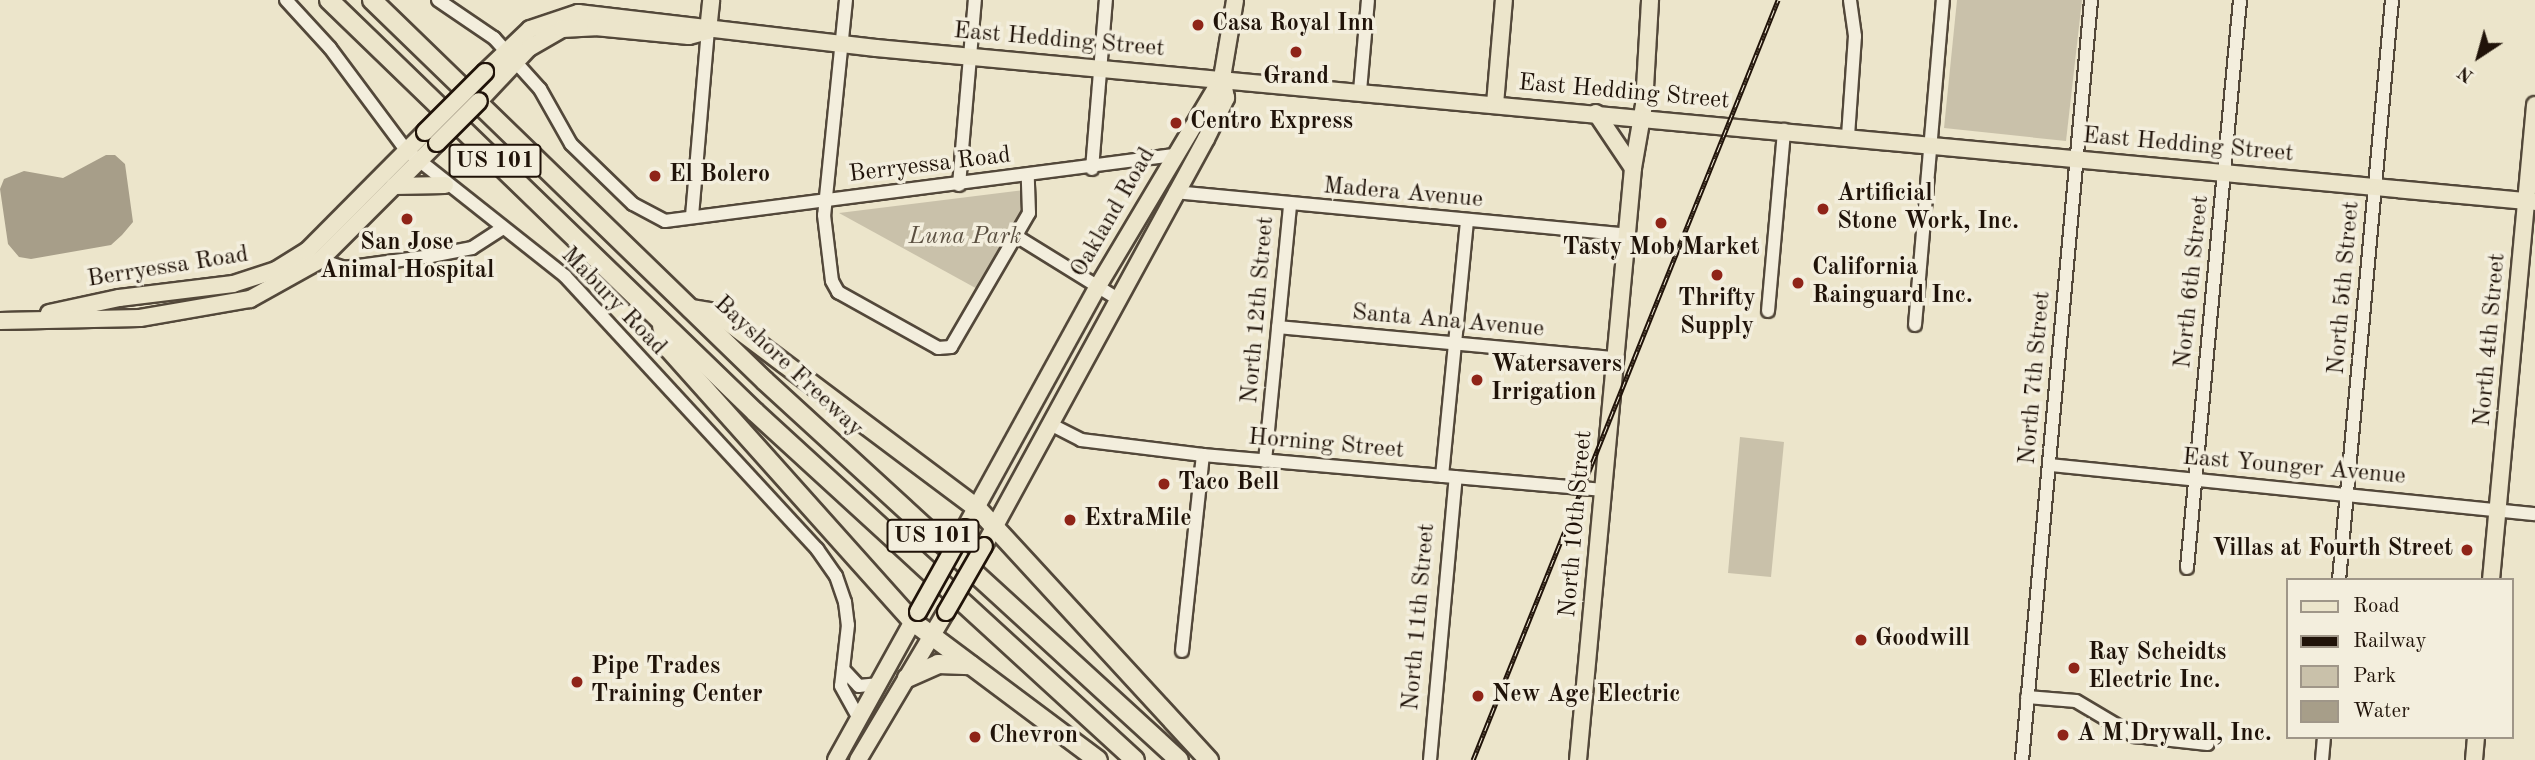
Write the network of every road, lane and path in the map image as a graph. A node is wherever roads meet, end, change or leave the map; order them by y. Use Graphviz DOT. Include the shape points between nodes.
graph roads {
  1 [pos="286,0"];
  2 [pos="328,0"];
  3 [pos="372,0"];
  4 [pos="711,0"];
  5 [pos="846,0"];
  6 [pos="975,0"];
  7 [pos="1106,0"];
  8 [pos="1235,0"];
  9 [pos="1368,0"];
  10 [pos="1504,0"];
  11 [pos="1650,0"];
  12 [pos="1850,0"];
  13 [pos="1943,0"];
  14 [pos="2091,0"];
  15 [pos="2240,0"];
  16 [pos="2392,0"];
  17 [pos="442,1"];
  18 [pos="580,7"];
  19 [pos="708,31"];
  20 [pos="842,44"];
  21 [pos="510,56"];
  22 [pos="970,56"];
  23 [pos="1100,69"];
  24 [pos="1222,78"];
  25 [pos="1360,91"];
  26 [pos="1494,104"];
  27 [pos="2535,105"];
  28 [pos="1596,113"];
  29 [pos="1639,118"];
  30 [pos="1784,130"];
  31 [pos="1848,136"];
  32 [pos="1931,143"];
  33 [pos="1174,155"];
  34 [pos="412,156"];
  35 [pos="2077,158"];
  36 [pos="1633,168"];
  37 [pos="1091,169"];
  38 [pos="2225,172"];
  39 [pos="1028,177"];
  40 [pos="445,185"];
  41 [pos="959,185"];
  42 [pos="394,186"];
  43 [pos="2376,186"];
  44 [pos="1175,192"];
  45 [pos="825,201"];
  46 [pos="2531,201"];
  47 [pos="1290,205"];
  48 [pos="692,216"];
  49 [pos="1467,221"];
  50 [pos="503,228"];
  51 [pos="1627,235"];
  52 [pos="1016,236"];
  53 [pos="320,260"];
  54 [pos="1098,286"];
  55 [pos="1118,299"];
  56 [pos="691,309"];
  57 [pos="1768,310"];
  58 [pos="8,320"];
  59 [pos="661,323"];
  60 [pos="1915,325"];
  61 [pos="1278,327"];
  62 [pos="1456,344"];
  63 [pos="1615,358"];
  64 [pos="1050,424"];
  65 [pos="1203,455"];
  66 [pos="1265,461"];
  67 [pos="2050,465"];
  68 [pos="1449,477"];
  69 [pos="2194,480"];
  70 [pos="1603,490"];
  71 [pos="2348,494"];
  72 [pos="976,508"];
  73 [pos="2497,510"];
  74 [pos="2535,514"];
  75 [pos="995,525"];
  76 [pos="2187,568"];
  77 [pos="2339,578"];
  78 [pos="2491,578"];
  79 [pos="915,617"];
  80 [pos="934,632"];
  81 [pos="1182,651"];
  82 [pos="971,665"];
  83 [pos="843,669"];
  84 [pos="907,678"];
  85 [pos="877,684"];
  86 [pos="2027,697"];
  87 [pos="859,719"];
  88 [pos="2324,739"];
  89 [pos="2476,739"];
  90 [pos="2208,744"];
  91 [pos="836,760"];
  92 [pos="858,760"];
  93 [pos="1098,760"];
  94 [pos="1135,760"];
  95 [pos="1179,760"];
  96 [pos="1209,760"];
  97 [pos="1430,760"];
  98 [pos="1578,760"];
  99 [pos="2022,760"];
  100 [pos="2322,760"];
  101 [pos="2474,760"];
  1 -- 34 [label="street, Mabury Road" via="330,48"];
  2 -- 59 [label="highway, US 101"];
  3 -- 56 [label="highway, Bayshore Freeway / US 101"];
  4 -- 19 [label="main road"];
  5 -- 20 [label="street"];
  6 -- 22 [label="street"];
  7 -- 23 [label="street"];
  8 -- 24 [label="main road"];
  9 -- 25 [label="street"];
  10 -- 26 [label="main road"];
  11 -- 29 [label="main road, North 10th Street" via="1644,105"];
  12 -- 31 [label="street" via="1855,36"];
  13 -- 32 [label="street"];
  14 -- 35 [label="street, North 7th Street"];
  15 -- 38 [label="street, North 6th Street"];
  16 -- 43 [label="street, North 5th Street"];
  17 -- 21 [label="street, Berryessa Road"];
  18 -- 19 [label="main road, East Hedding Street" via="693,24"];
  18 -- 21 [label="main road, East Hedding Street" via="537,25"];
  19 -- 20 [label="main road, East Hedding Street"];
  19 -- 21 [label="main road, East Hedding Street" via="689,36 574,27"];
  19 -- 48 [label="street"];
  20 -- 22 [label="main road, East Hedding Street"];
  20 -- 45 [label="street"];
  21 -- 34 [label="main road, East Hedding Street, bridge"];
  21 -- 48 [label="street, Berryessa Road" via="540,89 571,144 634,204 666,221"];
  22 -- 23 [label="main road, East Hedding Street"];
  22 -- 41 [label="street"];
  23 -- 24 [label="main road, East Hedding Street"];
  23 -- 37 [label="street"];
  24 -- 25 [label="main road, East Hedding Street"];
  24 -- 33 [label="main road, Oakland Road"];
  24 -- 44 [label="main road, Oakland Road" via="1226,98"];
  25 -- 26 [label="main road, East Hedding Street"];
  26 -- 28 [label="main road, East Hedding Street"];
  27 -- 46 [label="main road, North 4th Street"];
  28 -- 29 [label="main road, East Hedding Street"];
  28 -- 36 [label="main road"];
  29 -- 30 [label="main road, East Hedding Street"];
  29 -- 36 [label="main road, North 10th Street"];
  30 -- 31 [label="main road, East Hedding Street"];
  30 -- 57 [label="street"];
  31 -- 32 [label="main road, East Hedding Street"];
  32 -- 35 [label="main road, East Hedding Street"];
  32 -- 60 [label="street"];
  33 -- 37 [label="street, Berryessa Road"];
  33 -- 54 [label="main road, Oakland Road"];
  34 -- 40 [label="street, Mabury Road"];
  34 -- 42 [label="main road, Berryessa Road"];
  34 -- 58 [label="main road, Berryessa Road" via="307,251 276,270 233,284 119,298"];
  35 -- 38 [label="main road, East Hedding Street"];
  35 -- 67 [label="street, North 7th Street"];
  36 -- 51 [label="main road, North 10th Street"];
  37 -- 39 [label="street, Berryessa Road"];
  38 -- 43 [label="main road, East Hedding Street"];
  38 -- 69 [label="street, North 6th Street"];
  39 -- 41 [label="street, Berryessa Road"];
  39 -- 52 [label="street" via="1029,213"];
  40 -- 42 [label="main road"];
  40 -- 50 [label="street, Mabury Road"];
  41 -- 45 [label="street, Berryessa Road"];
  42 -- 53 [label="main road, Berryessa Road"];
  43 -- 46 [label="main road, East Hedding Street"];
  43 -- 71 [label="street, North 5th Street"];
  44 -- 47 [label="street, Madera Avenue"];
  44 -- 55 [label="main road, Oakland Road"];
  45 -- 48 [label="street, Berryessa Road" via="717,217"];
  45 -- 52 [label="street" via="832,281 838,292 938,348 957,343"];
  46 -- 73 [label="main road, North 4th Street"];
  47 -- 49 [label="street, Madera Avenue"];
  47 -- 61 [label="street, North 12th Street"];
  49 -- 51 [label="street, Madera Avenue"];
  49 -- 62 [label="street, North 11th Street"];
  50 -- 53 [label="street" via="472,248 431,256 344,268"];
  50 -- 83 [label="street, Mabury Road" via="584,296 817,549 836,576 845,602"];
  51 -- 63 [label="main road, North 10th Street"];
  52 -- 54 [label="street"];
  53 -- 58 [label="main road, Berryessa Road" via="277,288 231,305 140,318"];
  54 -- 55 [label="street"];
  54 -- 72 [label="main road, Oakland Road"];
  55 -- 64 [label="main road, Oakland Road"];
  56 -- 72 [label="highway" via="717,313"];
  56 -- 95 [label="highway, Bayshore Freeway / US 101"];
  59 -- 79 [label="highway" via="669,349"];
  59 -- 94 [label="highway, US 101"];
  61 -- 62 [label="street, Santa Ana Avenue"];
  61 -- 66 [label="street, North 12th Street"];
  62 -- 63 [label="street, Santa Ana Avenue"];
  62 -- 68 [label="street, North 11th Street"];
  63 -- 70 [label="main road, North 10th Street"];
  64 -- 65 [label="street, Horning Street" via="1081,440"];
  64 -- 75 [label="main road, Oakland Road"];
  65 -- 66 [label="street, Horning Street"];
  65 -- 81 [label="street"];
  66 -- 68 [label="street, Horning Street"];
  67 -- 69 [label="street, East Younger Avenue"];
  67 -- 86 [label="street, North 7th Street"];
  68 -- 70 [label="street, Horning Street"];
  68 -- 97 [label="street, North 11th Street"];
  69 -- 71 [label="street, East Younger Avenue"];
  69 -- 76 [label="street, North 6th Street"];
  70 -- 98 [label="main road, North 10th Street"];
  71 -- 73 [label="street, East Younger Avenue"];
  71 -- 77 [label="street, North 5th Street"];
  72 -- 75 [label="highway"];
  72 -- 79 [label="main road, Oakland Road, bridge"];
  73 -- 74 [label="street, East Younger Avenue"];
  73 -- 78 [label="main road, North 4th Street"];
  75 -- 80 [label="main road, Oakland Road, bridge"];
  75 -- 96 [label="highway"];
  79 -- 80 [label="highway"];
  79 -- 85 [label="main road, Oakland Road"];
  80 -- 82 [label="highway"];
  80 -- 84 [label="main road, Oakland Road"];
  82 -- 84 [label="highway" via="938,664"];
  82 -- 93 [label="highway"];
  83 -- 85 [label="street" via="859,686"];
  83 -- 87 [label="street, Mabury Road" via="841,686"];
  84 -- 92 [label="main road, Oakland Road"];
  85 -- 87 [label="main road, Oakland Road"];
  86 -- 90 [label="street" via="2076,701 2135,736"];
  86 -- 99 [label="street, North 7th Street"];
  87 -- 91 [label="main road, Oakland Road"];
  88 -- 100 [label="street"];
  89 -- 101 [label="main road"];
}
